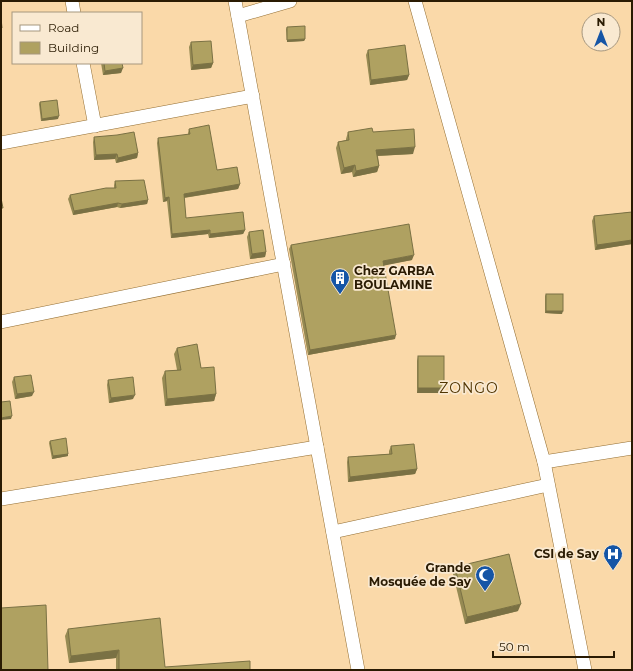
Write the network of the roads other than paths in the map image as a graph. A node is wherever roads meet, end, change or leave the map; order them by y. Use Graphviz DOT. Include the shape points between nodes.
graph roads {
  1 [pos="72,1"];
  2 [pos="235,1"];
  3 [pos="290,1"];
  4 [pos="415,1"];
  5 [pos="74,12"];
  6 [pos="238,16"];
  7 [pos="83,64"];
  8 [pos="253,96"];
  9 [pos="95,126"];
  10 [pos="1,143"];
  11 [pos="284,264"];
  12 [pos="1,322"];
  13 [pos="317,447"];
  14 [pos="632,448"];
  15 [pos="544,462"];
  16 [pos="548,485"];
  17 [pos="1,499"];
  18 [pos="333,532"];
  19 [pos="358,670"];
  20 [pos="585,670"];
  1 -- 5 [label="street"];
  2 -- 6 [label="street"];
  3 -- 6 [label="street"];
  4 -- 15 [label="street"];
  6 -- 8 [label="street"];
  7 -- 9 [label="street"];
  8 -- 9 [label="street"];
  8 -- 11 [label="street"];
  9 -- 10 [label="street"];
  11 -- 12 [label="street"];
  11 -- 13 [label="street"];
  13 -- 17 [label="street"];
  13 -- 18 [label="street"];
  14 -- 15 [label="street"];
  15 -- 16 [label="street"];
  16 -- 18 [label="street"];
  16 -- 20 [label="street"];
  18 -- 19 [label="street"];
}
